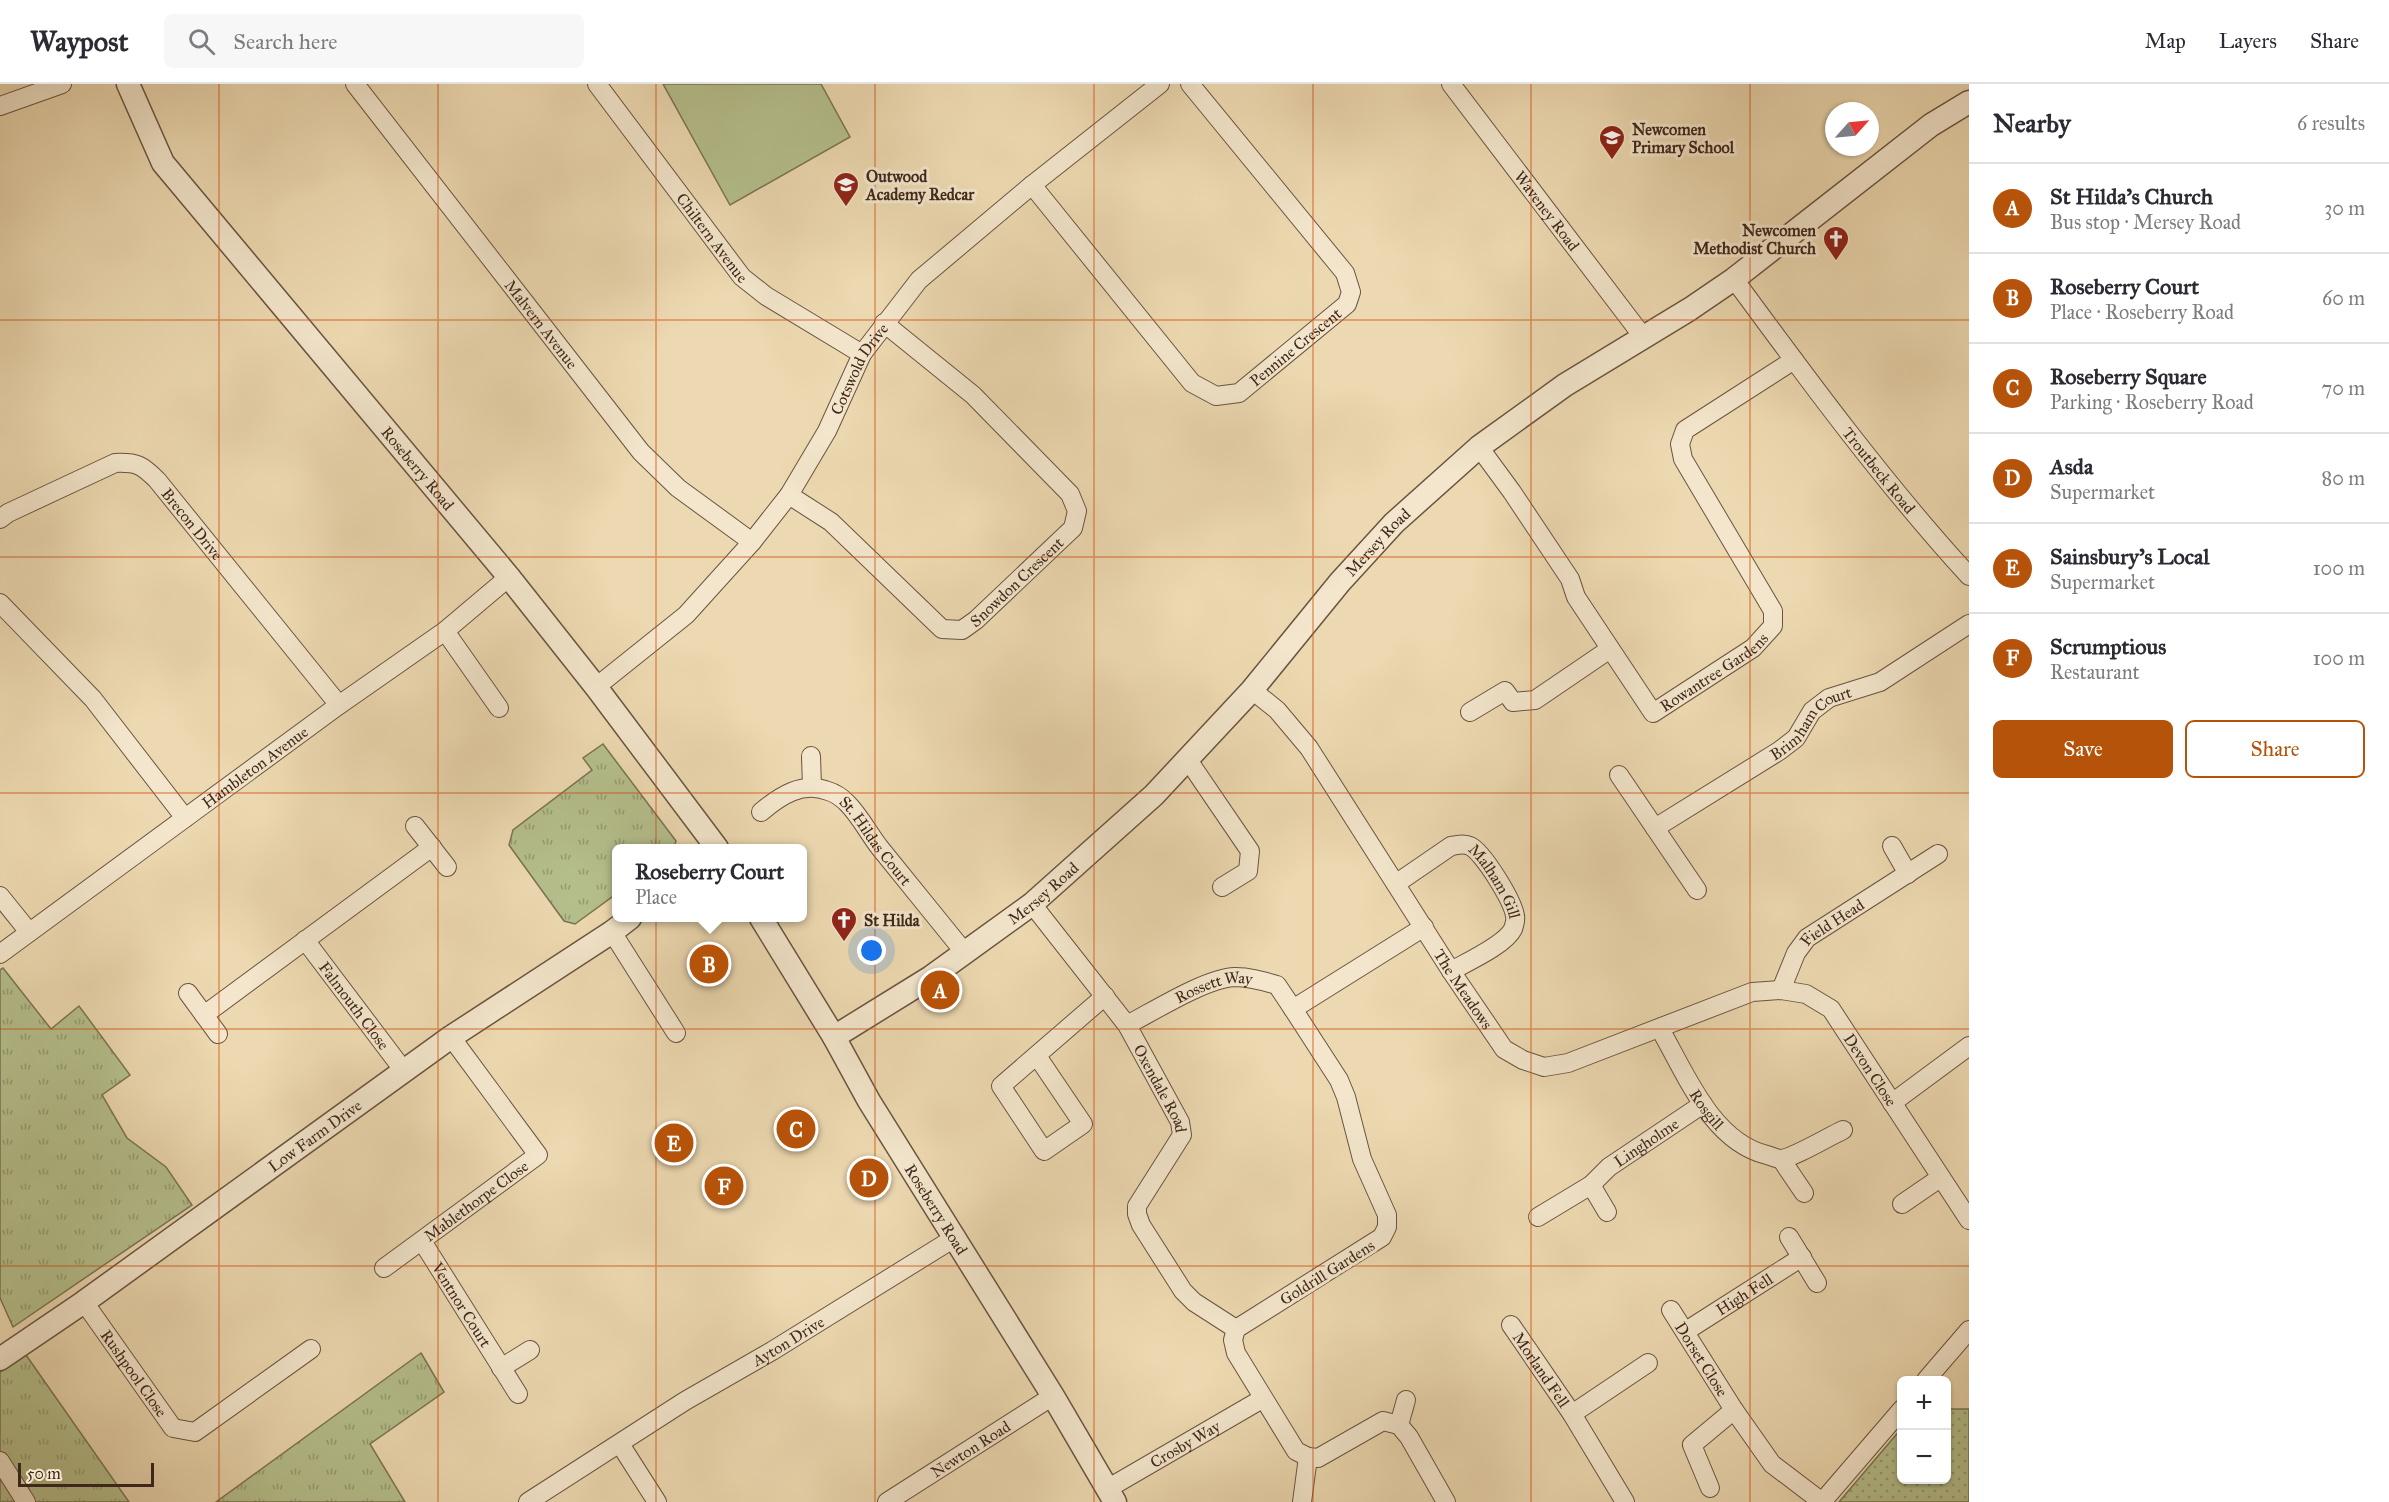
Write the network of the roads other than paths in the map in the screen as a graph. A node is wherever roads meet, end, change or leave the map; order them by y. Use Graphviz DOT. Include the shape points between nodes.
graph roads {
  1 [pos="62,84"];
  2 [pos="128,84"];
  3 [pos="355,84"];
  4 [pos="597,84"];
  5 [pos="1160,84"];
  6 [pos="1190,84"];
  7 [pos="1451,84"];
  8 [pos="1969,102"];
  9 [pos="0,106"];
  10 [pos="1032,184"];
  11 [pos="1734,279"];
  12 [pos="884,323"];
  13 [pos="1644,338"];
  14 [pos="862,354"];
  15 [pos="1794,360"];
  16 [pos="1479,447"];
  17 [pos="789,495"];
  18 [pos="0,519"];
  19 [pos="752,542"];
  20 [pos="1969,576"];
  21 [pos="509,577"];
  22 [pos="0,603"];
  23 [pos="1969,624"];
  24 [pos="445,631"];
  25 [pos="1610,649"];
  26 [pos="596,687"];
  27 [pos="1252,690"];
  28 [pos="339,705"];
  29 [pos="499,708"];
  30 [pos="1470,712"];
  31 [pos="811,756"];
  32 [pos="1188,760"];
  33 [pos="1619,775"];
  34 [pos="812,787"];
  35 [pos="761,812"];
  36 [pos="185,818"];
  37 [pos="415,826"];
  38 [pos="1655,828"];
  39 [pos="713,844"];
  40 [pos="1892,846"];
  41 [pos="432,847"];
  42 [pos="1938,854"];
  43 [pos="447,867"];
  44 [pos="1908,874"];
  45 [pos="1397,883"];
  46 [pos="1222,887"];
  47 [pos="1696,890"];
  48 [pos="0,896"];
  49 [pos="1032,904"];
  50 [pos="625,922"];
  51 [pos="763,922"];
  52 [pos="1424,927"];
  53 [pos="29,932"];
  54 [pos="612,932"];
  55 [pos="305,940"];
  56 [pos="965,953"];
  57 [pos="0,954"];
  58 [pos="1451,971"];
  59 [pos="1780,990"];
  60 [pos="188,993"];
  61 [pos="1105,996"];
  62 [pos="1293,1009"];
  63 [pos="204,1015"];
  64 [pos="1127,1025"];
  65 [pos="1660,1029"];
  66 [pos="676,1033"];
  67 [pos="218,1034"];
  68 [pos="451,1037"];
  69 [pos="834,1037"];
  70 [pos="1969,1046"];
  71 [pos="1037,1056"];
  72 [pos="404,1071"];
  73 [pos="1892,1103"];
  74 [pos="1703,1104"];
  75 [pos="1843,1130"];
  76 [pos="1781,1159"];
  77 [pos="1940,1178"];
  78 [pos="1591,1185"];
  79 [pos="1804,1193"];
  80 [pos="1902,1204"];
  81 [pos="1607,1212"];
  82 [pos="1538,1217"];
  83 [pos="1969,1220"];
  84 [pos="1789,1237"];
  85 [pos="956,1238"];
  86 [pos="422,1241"];
  87 [pos="1802,1257"];
  88 [pos="384,1268"];
  89 [pos="1817,1283"];
  90 [pos="84,1302"];
  91 [pos="1671,1310"];
  92 [pos="1511,1325"];
  93 [pos="1236,1329"];
  94 [pos="1969,1330"];
  95 [pos="1686,1331"];
  96 [pos="311,1349"];
  97 [pos="530,1350"];
  98 [pos="0,1359"];
  99 [pos="1648,1363"];
  100 [pos="501,1368"];
  101 [pos="1929,1376"];
  102 [pos="518,1394"];
  103 [pos="1053,1396"];
  104 [pos="1262,1399"];
  105 [pos="1406,1400"];
  106 [pos="1734,1410"];
  107 [pos="1572,1414"];
  108 [pos="1897,1415"];
  109 [pos="1399,1425"];
  110 [pos="620,1444"];
  111 [pos="1308,1457"];
  112 [pos="0,1461"];
  113 [pos="1710,1488"];
  114 [pos="1111,1495"];
  115 [pos="26,1502"];
  116 [pos="528,1502"];
  117 [pos="657,1502"];
  118 [pos="887,1502"];
  119 [pos="1302,1502"];
  120 [pos="1446,1502"];
  121 [pos="1625,1502"];
  122 [pos="1822,1502"];
  1 -- 9 [label="street"];
  2 -- 21 [label="street, Roseberry Road" via="163,163"];
  3 -- 19 [label="street, Malvern Avenue" via="641,452 678,488"];
  4 -- 14 [label="street, Chiltern Avenue" via="742,277 766,296"];
  5 -- 10 [label="street, Cotswold Drive"];
  6 -- 10 [label="street, Pennine Crescent" via="1345,273 1351,291 1347,304 1239,393 1216,396 1192,383"];
  7 -- 13 [label="street, Waveney Road"];
  8 -- 11 [label="street, Mersey Road" via="1931,125"];
  10 -- 12 [label="street, Cotswold Drive" via="919,280"];
  11 -- 13 [label="street, Mersey Road"];
  11 -- 15 [label="street, Troutbeck Road"];
  12 -- 14 [label="street, Cotswold Drive"];
  12 -- 17 [label="street, Snowdon Crescent" via="973,395 1070,494 1077,511 1073,528 976,620 962,630 942,629 831,522"];
  13 -- 16 [label="street, Mersey Road" via="1565,385"];
  14 -- 17 [label="street, Cotswold Drive" via="827,431"];
  15 -- 20 [label="street, Troutbeck Road" via="1923,525"];
  15 -- 25 [label="street, Rowantree Gardens" via="1685,430 1680,444 1683,459 1773,611 1773,626 1753,648 1653,713"];
  16 -- 25 [label="street, Rowantree Gardens" via="1570,579 1576,597"];
  16 -- 27 [label="street, Mersey Road" via="1394,523"];
  17 -- 19 [label="street, Cotswold Drive"];
  18 -- 28 [label="street, Brecon Drive" via="115,464 142,466"];
  19 -- 26 [label="street, Cotswold Drive" via="686,615"];
  21 -- 24 [label="street, Hambleton Avenue"];
  21 -- 26 [label="street, Roseberry Road"];
  22 -- 36 [label="street" via="93,699"];
  23 -- 38 [label="street, Brimham Court" via="1880,682 1829,698 1812,711 1788,744"];
  24 -- 28 [label="street, Hambleton Avenue"];
  24 -- 29 [label="street"];
  25 -- 30 [label="street" via="1535,700 1513,702 1505,691"];
  26 -- 39 [label="street, Roseberry Road"];
  27 -- 32 [label="street, Mersey Road"];
  27 -- 45 [label="street, The Meadows" via="1277,710 1309,748"];
  28 -- 36 [label="street, Hambleton Avenue"];
  31 -- 34 [label="street"];
  32 -- 46 [label="street" via="1250,851 1248,871"];
  32 -- 49 [label="street, Mersey Road"];
  33 -- 38 [label="street"];
  34 -- 35 [label="street" via="787,793"];
  34 -- 56 [label="street, St. Hildas Court" via="828,791 848,804"];
  36 -- 53 [label="street, Hambleton Avenue"];
  37 -- 41 [label="street"];
  38 -- 47 [label="street"];
  40 -- 44 [label="street"];
  41 -- 43 [label="street"];
  41 -- 55 [label="street"];
  42 -- 44 [label="street, Field Head"];
  44 -- 59 [label="street, Field Head" via="1807,938 1796,952"];
  45 -- 52 [label="street, The Meadows"];
  45 -- 58 [label="street, Malham Gill" via="1452,846 1471,846 1482,856 1516,917 1514,928 1507,938"];
  48 -- 53 [label="street"];
  49 -- 56 [label="street, Mersey Road"];
  49 -- 61 [label="street, Oxendale Road"];
  50 -- 54 [label="street, Low Farm Drive"];
  51 -- 69 [label="street, Roseberry Road"];
  52 -- 58 [label="street, The Meadows"];
  52 -- 62 [label="street"];
  53 -- 57 [label="street, Hambleton Avenue"];
  54 -- 66 [label="street"];
  54 -- 68 [label="street, Low Farm Drive"];
  55 -- 63 [label="street"];
  55 -- 72 [label="street, Falmouth Close"];
  56 -- 69 [label="street, Mersey Road"];
  58 -- 65 [label="street, The Meadows" via="1504,1049 1544,1067 1568,1063"];
  59 -- 65 [label="street, The Meadows" via="1752,992"];
  59 -- 73 [label="street, Devon Close" via="1806,994 1830,1009"];
  60 -- 63 [label="street"];
  61 -- 64 [label="street, Oxendale Road"];
  61 -- 71 [label="street"];
  62 -- 64 [label="street, Rossett Way" via="1277,985 1232,977 1178,998"];
  62 -- 93 [label="street, Goldrill Gardens" via="1339,1080 1362,1159 1387,1215 1387,1227 1382,1237"];
  63 -- 67 [label="street"];
  64 -- 93 [label="street, Oxendale Road" via="1180,1122 1182,1135 1137,1206 1137,1214 1183,1292"];
  65 -- 74 [label="street, Rosgill"];
  68 -- 72 [label="street, Low Farm Drive"];
  68 -- 86 [label="street, Mablethorpe Close" via="538,1155"];
  69 -- 85 [label="street, Roseberry Road" via="869,1101"];
  70 -- 73 [label="street"];
  71 -- 71 [label="street" via="1001,1086 1044,1151 1083,1124"];
  72 -- 90 [label="street, Low Farm Drive"];
  73 -- 77 [label="street, Devon Close"];
  74 -- 76 [label="street, Rosgill" via="1736,1140 1754,1152"];
  74 -- 78 [label="street, Lingholme" via="1609,1167"];
  75 -- 76 [label="street"];
  76 -- 79 [label="street"];
  77 -- 80 [label="street"];
  77 -- 83 [label="street, Devon Close"];
  78 -- 81 [label="street"];
  78 -- 82 [label="street, Lingholme"];
  84 -- 87 [label="street"];
  85 -- 103 [label="street, Roseberry Road"];
  85 -- 110 [label="street, Ayton Drive"];
  86 -- 88 [label="street, Mablethorpe Close"];
  86 -- 100 [label="street, Ventnor Court"];
  87 -- 89 [label="street"];
  87 -- 95 [label="street, High Fell"];
  90 -- 96 [label="street, Rushpool Close" via="173,1428 195,1432"];
  90 -- 98 [label="street, Low Farm Drive"];
  91 -- 95 [label="street, Dorset Close"];
  92 -- 107 [label="street, Morland Fell"];
  93 -- 104 [label="street" via="1236,1353"];
  94 -- 101 [label="street"];
  95 -- 106 [label="street, Dorset Close"];
  97 -- 100 [label="street"];
  99 -- 107 [label="street, Morland Fell"];
  100 -- 102 [label="street, Ventnor Court"];
  103 -- 114 [label="street, Roseberry Road"];
  103 -- 118 [label="street, Newton Road"];
  104 -- 111 [label="street" via="1296,1451"];
  104 -- 114 [label="street, Crosby Way"];
  105 -- 109 [label="street"];
  106 -- 113 [label="street, Dorset Close" via="1692,1445"];
  106 -- 122 [label="street, Dorset Close" via="1772,1464"];
  107 -- 121 [label="street, Morland Fell"];
  108 -- 122 [label="street"];
  109 -- 111 [label="street" via="1383,1421 1328,1455"];
  109 -- 120 [label="street"];
  110 -- 116 [label="street, Ayton Drive"];
  110 -- 117 [label="street"];
  111 -- 119 [label="street"];
  112 -- 115 [label="street"];
}
